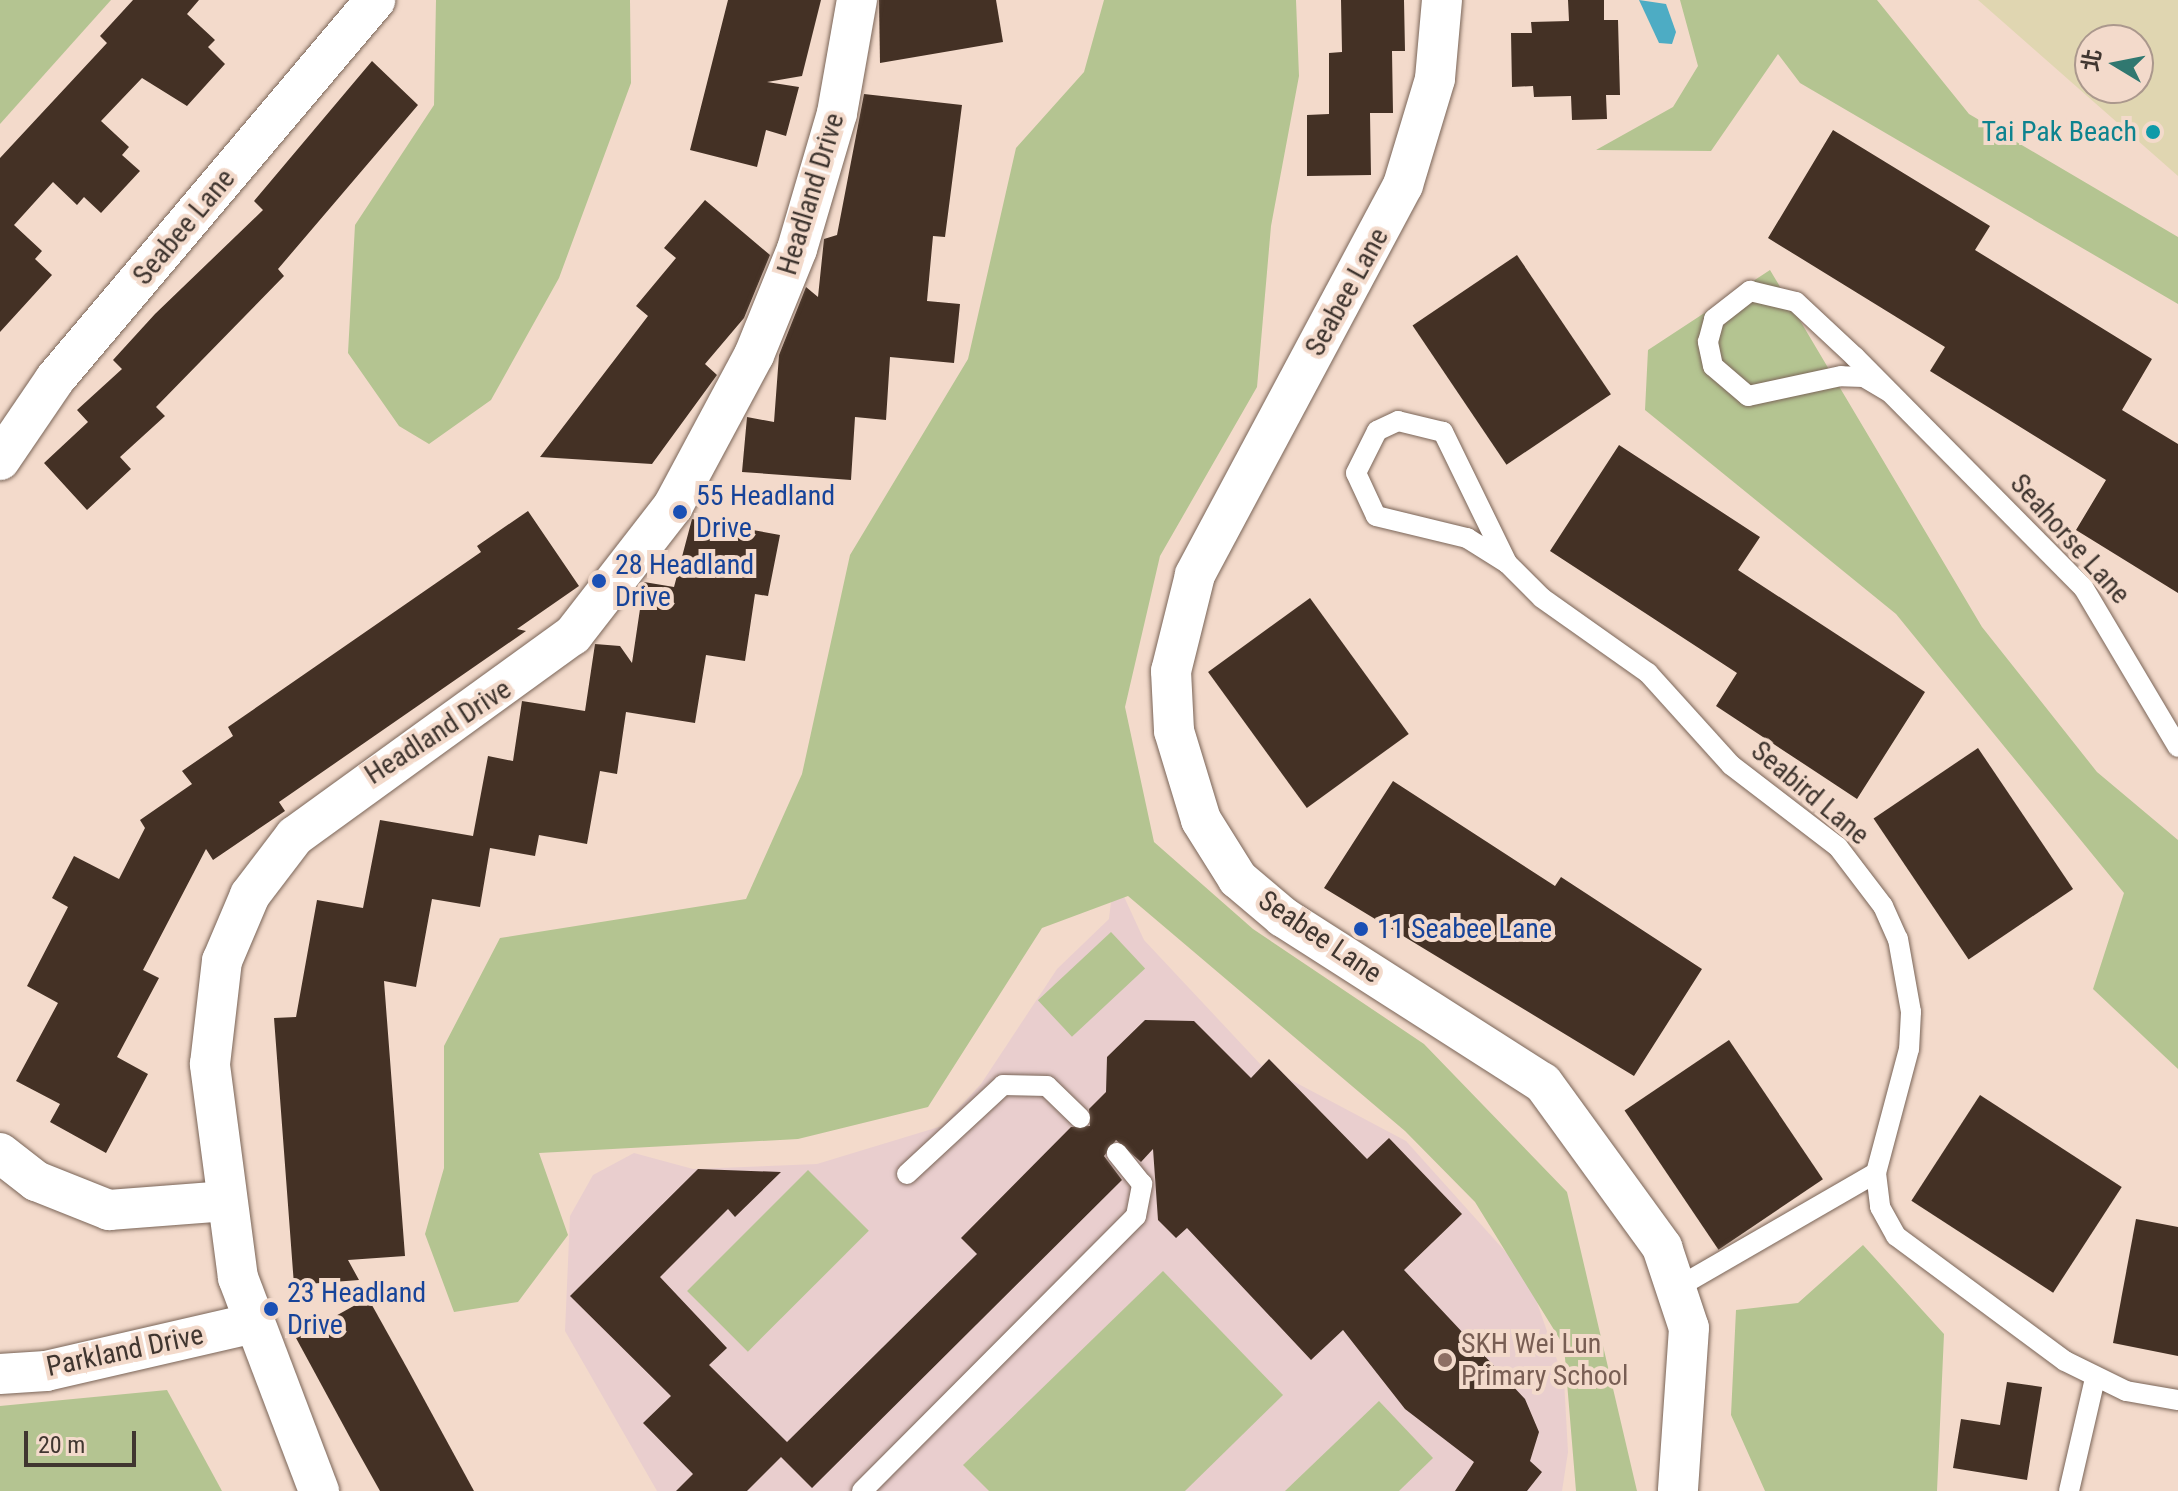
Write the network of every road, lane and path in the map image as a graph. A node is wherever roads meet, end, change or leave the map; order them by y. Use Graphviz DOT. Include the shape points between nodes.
graph roads {
  1 [pos="375,0"];
  2 [pos="857,0"];
  3 [pos="1442,0"];
  4 [pos="1889,392"];
  5 [pos="0,460"];
  6 [pos="1507,563"];
  7 [pos="2178,747"];
  8 [pos="1080,1118"];
  9 [pos="0,1153"];
  10 [pos="1117,1153"];
  11 [pos="1876,1173"];
  12 [pos="907,1174"];
  13 [pos="227,1201"];
  14 [pos="1680,1286"];
  15 [pos="250,1324"];
  16 [pos="0,1374"];
  17 [pos="2095,1378"];
  18 [pos="2178,1400"];
  19 [pos="319,1491"];
  20 [pos="862,1491"];
  21 [pos="1678,1491"];
  22 [pos="2069,1491"];
  1 -- 5 [label="street, Seabee Lane" via="55,379"];
  2 -- 13 [label="street, Headland Drive" via="837,113 797,249 754,355 665,519 573,635 320,812 250,895 222,961 210,1030"];
  3 -- 14 [label="street, Seabee Lane" via="1435,79 1403,185 1195,575 1171,671 1174,731 1201,820 1238,879 1283,917 1543,1083 1662,1247"];
  4 -- 4 [label="lane, Seahorse Lane" via="1864,377 1841,376 1748,396 1713,366 1708,342 1714,319 1750,291 1774,291 1796,302"];
  4 -- 7 [label="lane, Seahorse Lane" via="2083,587"];
  6 -- 6 [label="lane, Seabird Lane" via="1467,538 1376,516 1356,473 1377,431 1398,421 1443,432"];
  6 -- 11 [label="lane, Seabird Lane" via="1542,598 1648,673 1731,765 1838,847 1883,906 1911,1012 1909,1049"];
  8 -- 12 [label="lane" via="1047,1086 1003,1085"];
  9 -- 13 [label="street" via="36,1181 109,1210"];
  10 -- 20 [label="lane" via="1142,1184 1136,1216"];
  11 -- 14 [label="lane"];
  11 -- 17 [label="lane, Seabird Lane" via="1880,1207 1896,1236"];
  13 -- 15 [label="street, Headland Drive"];
  14 -- 21 [label="street, Seabee Lane" via="1689,1328"];
  15 -- 16 [label="street, Parkland Drive" via="46,1371"];
  15 -- 19 [label="street, Headland Drive"];
  17 -- 18 [label="lane, Seabird Lane"];
  17 -- 22 [label="lane"];
}
